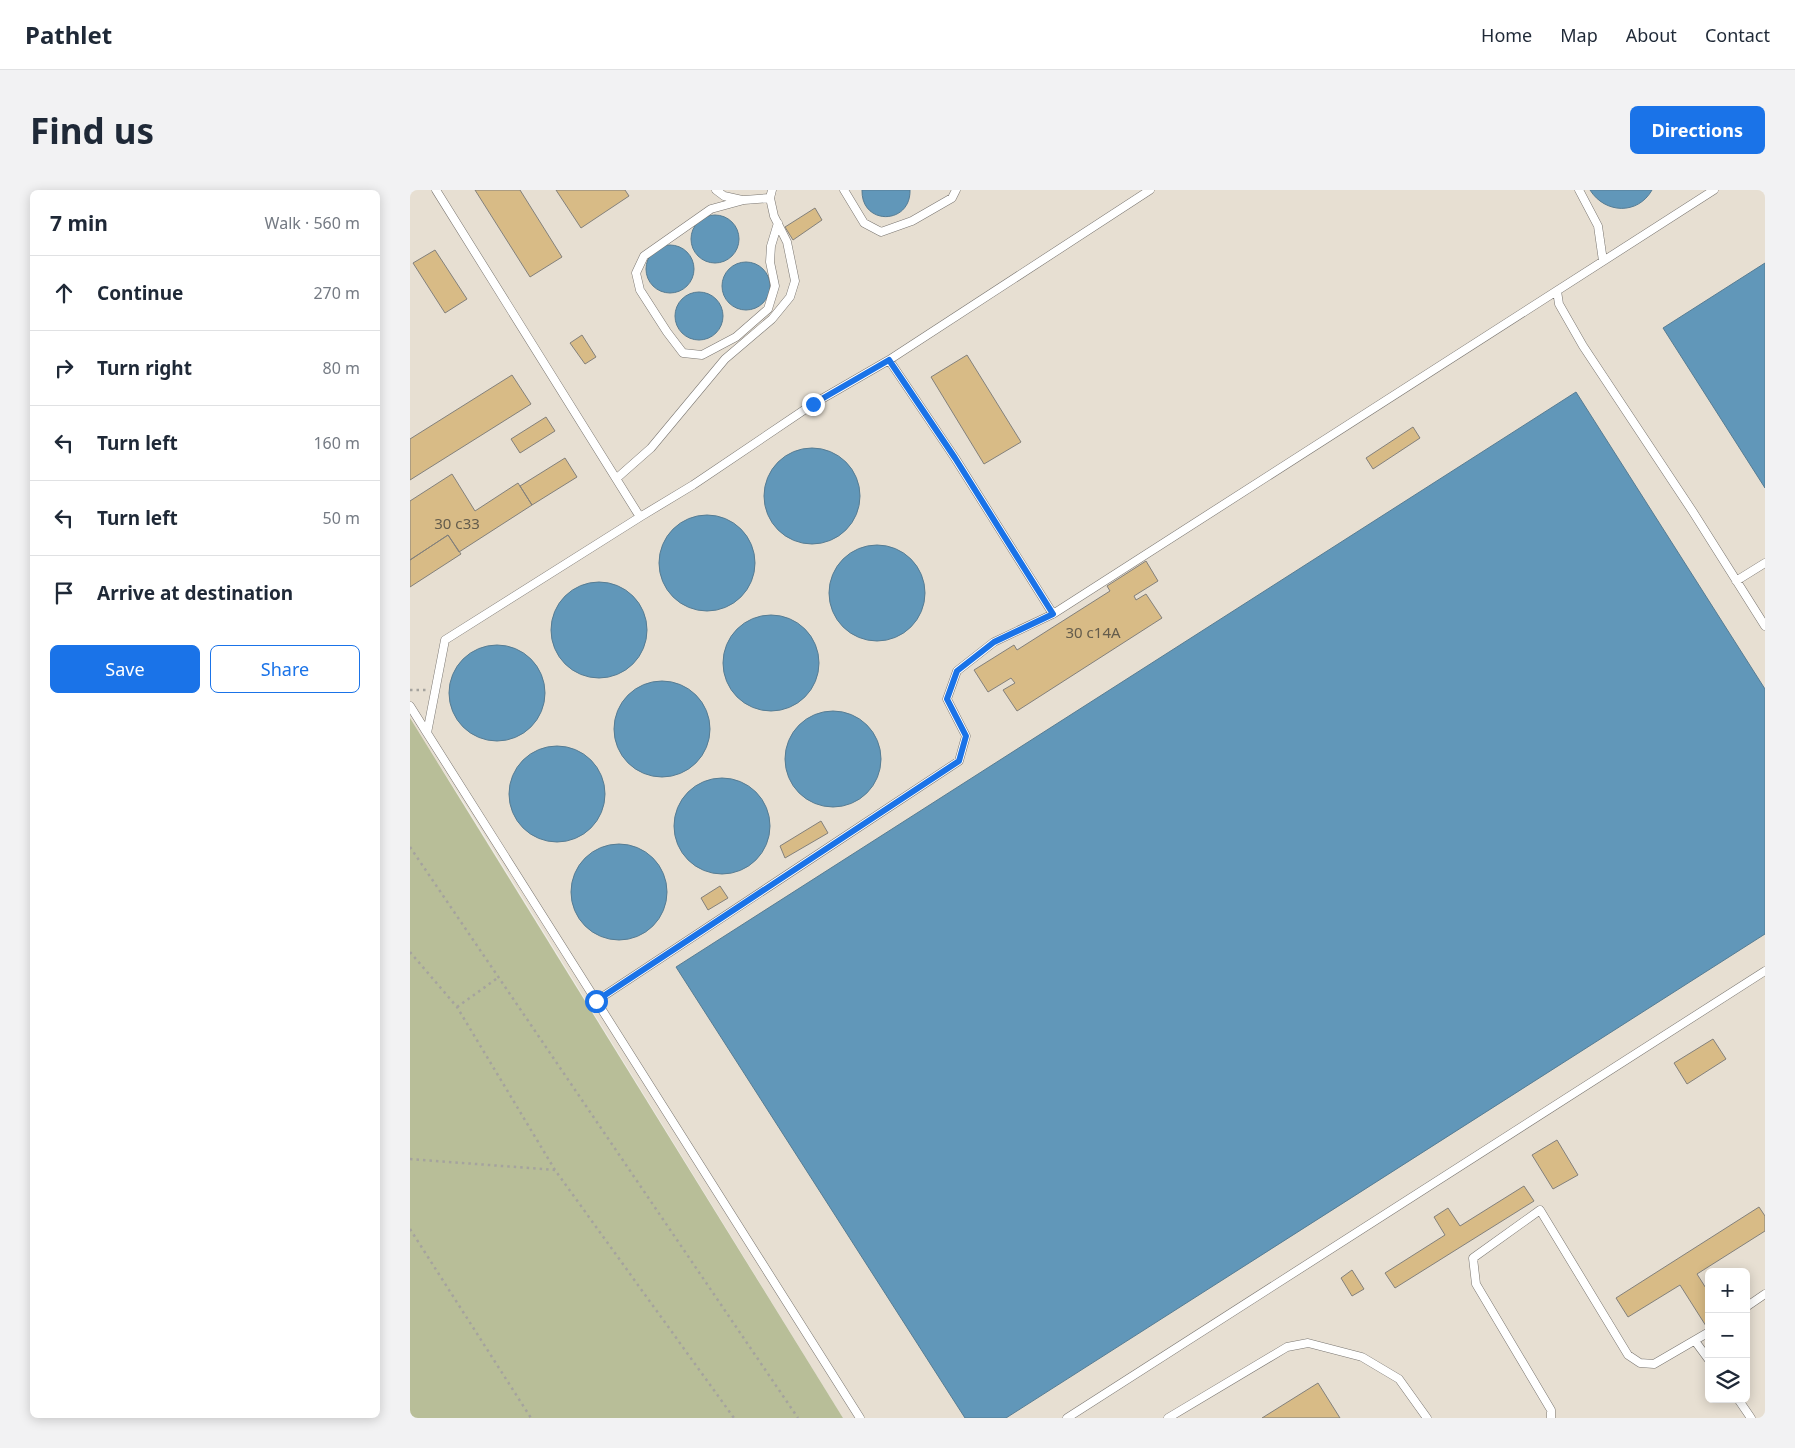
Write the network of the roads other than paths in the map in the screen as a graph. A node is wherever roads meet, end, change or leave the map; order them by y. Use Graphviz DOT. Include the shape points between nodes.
graph roads {
  1 [pos="436,190"];
  2 [pos="716,190"];
  3 [pos="844,190"];
  4 [pos="956,190"];
  5 [pos="1150,190"];
  6 [pos="1579,190"];
  7 [pos="1714,190"];
  8 [pos="771,194"];
  9 [pos="744,200"];
  10 [pos="778,223"];
  11 [pos="1603,261"];
  12 [pos="1557,291"];
  13 [pos="889,360"];
  14 [pos="617,478"];
  15 [pos="640,517"];
  16 [pos="1765,563"];
  17 [pos="1736,581"];
  18 [pos="1053,614"];
  19 [pos="1765,626"];
  20 [pos="410,706"];
  21 [pos="427,733"];
  22 [pos="1765,971"];
  23 [pos="596,1001"];
  24 [pos="1765,1294"];
  25 [pos="1750,1303"];
  26 [pos="1705,1335"];
  27 [pos="1695,1341"];
  28 [pos="1708,1358"];
  29 [pos="1741,1403"];
  30 [pos="860,1418"];
  31 [pos="1067,1418"];
  32 [pos="1168,1418"];
  33 [pos="1427,1418"];
  34 [pos="1550,1418"];
  35 [pos="1751,1418"];
  1 -- 14 [label="lane"];
  2 -- 9 [label="lane" via="724,196"];
  3 -- 4 [label="lane" via="864,223 881,232 912,221 952,198"];
  5 -- 13 [label="lane"];
  6 -- 11 [label="lane" via="1598,226"];
  7 -- 11 [label="lane"];
  8 -- 9 [label="lane"];
  8 -- 10 [label="lane"];
  9 -- 10 [label="lane" via="711,209 644,256 636,273 640,290 683,353 702,356 736,337 768,309 775,286 770,246"];
  10 -- 14 [label="lane" via="787,242 795,281 790,296 772,318 725,359 651,448"];
  11 -- 12 [label="lane"];
  12 -- 17 [label="lane" via="1559,304 1583,346"];
  12 -- 18 [label="lane"];
  13 -- 15 [label="lane" via="813,404"];
  13 -- 18 [label="lane"];
  14 -- 15 [label="lane"];
  15 -- 21 [label="lane" via="445,640"];
  16 -- 17 [label="lane"];
  17 -- 19 [label="lane"];
  18 -- 23 [label="lane" via="994,642 957,671 947,699 966,736 959,761"];
  20 -- 21 [label="lane"];
  21 -- 23 [label="lane"];
  22 -- 31 [label="lane"];
  23 -- 30 [label="lane"];
  24 -- 25 [label="lane"];
  26 -- 27 [label="lane"];
  27 -- 28 [label="lane"];
  27 -- 34 [label="lane" via="1654,1364 1640,1363 1628,1355 1540,1210 1473,1258 1476,1284 1551,1410"];
  29 -- 35 [label="lane"];
  32 -- 33 [label="lane" via="1287,1347 1308,1343 1362,1357 1399,1379"];
}
